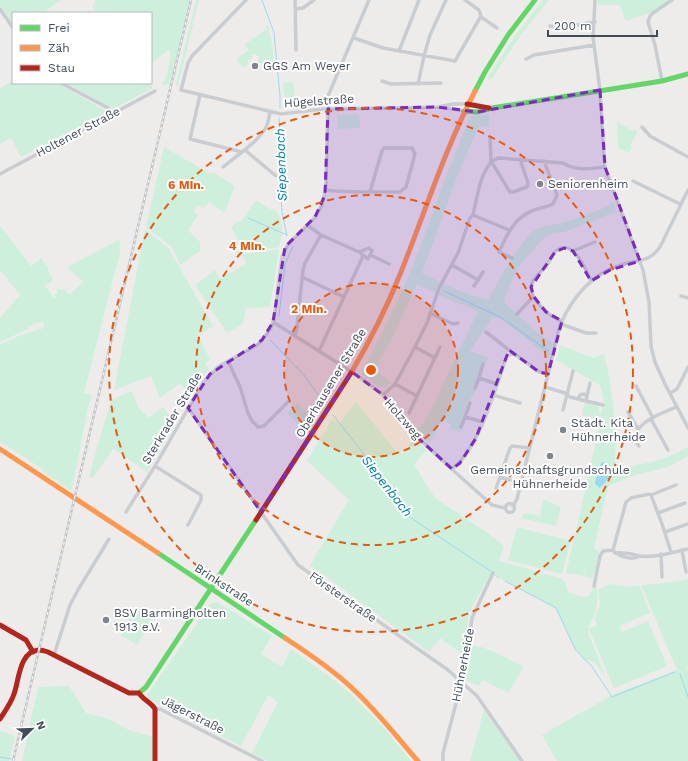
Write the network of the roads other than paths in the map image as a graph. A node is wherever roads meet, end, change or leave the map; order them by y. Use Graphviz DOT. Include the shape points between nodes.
graph roads {
  1 [pos="246,0"];
  2 [pos="295,0"];
  3 [pos="314,0"];
  4 [pos="369,0"];
  5 [pos="419,0"];
  6 [pos="446,0"];
  7 [pos="465,0"];
  8 [pos="535,0"];
  9 [pos="595,0"];
  10 [pos="672,0"];
  11 [pos="0,9"];
  12 [pos="296,9"];
  13 [pos="481,17"];
  14 [pos="595,22"];
  15 [pos="550,26"];
  16 [pos="12,27"];
  17 [pos="497,28"];
  18 [pos="354,38"];
  19 [pos="594,45"];
  20 [pos="296,50"];
  21 [pos="399,51"];
  22 [pos="424,56"];
  23 [pos="526,59"];
  24 [pos="688,74"];
  25 [pos="382,81"];
  26 [pos="662,81"];
  27 [pos="63,84"];
  28 [pos="418,84"];
  29 [pos="441,84"];
  30 [pos="600,90"];
  31 [pos="155,91"];
  32 [pos="200,95"];
  33 [pos="467,104"];
  34 [pos="438,106"];
  35 [pos="492,108"];
  36 [pos="328,109"];
  37 [pos="464,111"];
  38 [pos="270,112"];
  39 [pos="112,114"];
  40 [pos="642,126"];
  41 [pos="490,137"];
  42 [pos="244,151"];
  43 [pos="688,157"];
  44 [pos="520,159"];
  45 [pos="491,161"];
  46 [pos="544,161"];
  47 [pos="223,167"];
  48 [pos="605,167"];
  49 [pos="0,174"];
  50 [pos="276,176"];
  51 [pos="633,181"];
  52 [pos="325,190"];
  53 [pos="688,190"];
  54 [pos="370,192"];
  55 [pos="680,204"];
  56 [pos="473,215"];
  57 [pos="307,225"];
  58 [pos="509,230"];
  59 [pos="321,235"];
  60 [pos="595,242"];
  61 [pos="573,251"];
  62 [pos="359,252"];
  63 [pos="370,255"];
  64 [pos="363,256"];
  65 [pos="512,258"];
  66 [pos="640,261"];
  67 [pos="389,264"];
  68 [pos="452,265"];
  69 [pos="483,272"];
  70 [pos="302,277"];
  71 [pos="478,280"];
  72 [pos="591,281"];
  73 [pos="474,286"];
  74 [pos="681,296"];
  75 [pos="344,297"];
  76 [pos="534,297"];
  77 [pos="688,298"];
  78 [pos="430,313"];
  79 [pos="517,314"];
  80 [pos="273,322"];
  81 [pos="458,323"];
  82 [pos="561,323"];
  83 [pos="486,332"];
  84 [pos="596,332"];
  85 [pos="294,336"];
  86 [pos="415,347"];
  87 [pos="440,347"];
  88 [pos="319,351"];
  89 [pos="513,353"];
  90 [pos="435,358"];
  91 [pos="228,361"];
  92 [pos="483,364"];
  93 [pos="688,367"];
  94 [pos="573,371"];
  95 [pos="352,372"];
  96 [pos="548,374"];
  97 [pos="479,378"];
  98 [pos="590,383"];
  99 [pos="395,384"];
  100 [pos="497,384"];
  101 [pos="636,386"];
  102 [pos="545,387"];
  103 [pos="475,388"];
  104 [pos="670,393"];
  105 [pos="383,395"];
  106 [pos="493,395"];
  107 [pos="567,395"];
  108 [pos="417,396"];
  109 [pos="587,396"];
  110 [pos="578,399"];
  111 [pos="586,401"];
  112 [pos="289,402"];
  113 [pos="470,403"];
  114 [pos="520,403"];
  115 [pos="603,405"];
  116 [pos="676,407"];
  117 [pos="188,408"];
  118 [pos="564,410"];
  119 [pos="628,412"];
  120 [pos="409,413"];
  121 [pos="465,417"];
  122 [pos="652,419"];
  123 [pos="483,422"];
  124 [pos="461,427"];
  125 [pos="688,428"];
  126 [pos="638,429"];
  127 [pos="639,446"];
  128 [pos="0,448"];
  129 [pos="530,448"];
  130 [pos="668,450"];
  131 [pos="154,466"];
  132 [pos="452,469"];
  133 [pos="500,478"];
  134 [pos="521,483"];
  135 [pos="676,485"];
  136 [pos="496,488"];
  137 [pos="651,495"];
  138 [pos="685,503"];
  139 [pos="513,506"];
  140 [pos="505,509"];
  141 [pos="126,512"];
  142 [pos="261,512"];
  143 [pos="658,513"];
  144 [pos="502,514"];
  145 [pos="688,524"];
  146 [pos="188,525"];
  147 [pos="665,532"];
  148 [pos="109,539"];
  149 [pos="688,549"];
  150 [pos="682,550"];
  151 [pos="614,552"];
  152 [pos="670,552"];
  153 [pos="661,554"];
  154 [pos="686,572"];
  155 [pos="493,573"];
  156 [pos="662,577"];
  157 [pos="594,586"];
  158 [pos="211,589"];
  159 [pos="0,625"];
  160 [pos="33,652"];
  161 [pos="54,655"];
  162 [pos="462,681"];
  163 [pos="139,693"];
  164 [pos="155,709"];
  165 [pos="0,719"];
  166 [pos="155,761"];
  167 [pos="262,761"];
  168 [pos="418,761"];
  169 [pos="443,761"];
  170 [pos="522,761"];
  1 -- 32 [label="street, Hügelstraße" via="188,63 181,90"];
  2 -- 12 [label="street"];
  3 -- 12 [label="street" via="303,8"];
  4 -- 18 [label="street, Sterkrader Straße"];
  5 -- 21 [label="street"];
  6 -- 22 [label="street" via="430,35"];
  7 -- 13 [label="street" via="479,10"];
  8 -- 33 [label="main road, Oberhausener Straße" via="495,54"];
  9 -- 14 [label="street"];
  10 -- 26 [label="street" via="653,13 648,22"];
  11 -- 16 [label="street"];
  12 -- 20 [label="street"];
  13 -- 17 [label="street"];
  13 -- 22 [label="street" via="455,61"];
  14 -- 15 [label="street" via="560,28"];
  14 -- 19 [label="street"];
  18 -- 21 [label="street"];
  18 -- 36 [label="street, Sterkrader Straße" via="328,96"];
  19 -- 23 [label="street" via="534,55"];
  19 -- 30 [label="street"];
  21 -- 22 [label="street"];
  22 -- 28 [label="street"];
  24 -- 26 [label="main road, Hügelstraße"];
  25 -- 28 [label="street" via="391,84"];
  26 -- 30 [label="main road, Hügelstraße"];
  27 -- 39 [label="street" via="108,108"];
  28 -- 29 [label="street"];
  30 -- 35 [label="main road, Hügelstraße"];
  30 -- 48 [label="street"];
  31 -- 39 [label="street, Holtener Straße"];
  32 -- 38 [label="street, Hügelstraße"];
  32 -- 42 [label="street" via="190,139"];
  33 -- 34 [label="street, Hügelstraße"];
  33 -- 35 [label="main road, Hügelstraße"];
  33 -- 37 [label="main road, Oberhausener Straße"];
  34 -- 36 [label="street, Hügelstraße"];
  34 -- 37 [label="street, Hügelstraße"];
  35 -- 37 [label="main road, Hügelstraße" via="477,112"];
  36 -- 38 [label="street, Hügelstraße" via="281,114"];
  36 -- 52 [label="street, Sterkrader Straße"];
  37 -- 95 [label="main road, Oberhausener Straße" via="396,282"];
  38 -- 42 [label="street" via="264,131"];
  39 -- 49 [label="street, Holtener Straße"];
  40 -- 43 [label="street" via="650,136"];
  41 -- 45 [label="street"];
  42 -- 47 [label="street"];
  42 -- 50 [label="street"];
  44 -- 45 [label="street" via="499,158"];
  44 -- 45 [label="street" via="528,183 527,187 513,192 508,191"];
  44 -- 46 [label="street"];
  45 -- 56 [label="street" via="485,170"];
  46 -- 48 [label="street" via="563,163 570,168"];
  46 -- 58 [label="street" via="557,195 556,199 553,204 523,215"];
  48 -- 66 [label="street"];
  51 -- 55 [label="street"];
  52 -- 54 [label="street"];
  52 -- 57 [label="street, Sterkrader Straße" via="319,211"];
  53 -- 55 [label="street"];
  54 -- 54 [label="street" via="404,190 415,154 412,148 384,148"];
  55 -- 66 [label="street" via="656,254"];
  56 -- 58 [label="street"];
  56 -- 68 [label="street"];
  57 -- 59 [label="street"];
  57 -- 80 [label="street, Sterkrader Straße" via="288,244 282,257"];
  58 -- 65 [label="street" via="499,252"];
  59 -- 62 [label="street"];
  59 -- 70 [label="street" via="305,263"];
  60 -- 61 [label="street"];
  61 -- 72 [label="street"];
  61 -- 76 [label="street" via="564,248 555,252 532,282"];
  62 -- 63 [label="street" via="369,248 372,251"];
  62 -- 64 [label="street"];
  63 -- 64 [label="street" via="368,258"];
  63 -- 67 [label="street"];
  64 -- 75 [label="street"];
  66 -- 72 [label="street" via="610,270"];
  66 -- 104 [label="street" via="649,302 655,362"];
  68 -- 71 [label="street"];
  68 -- 78 [label="street"];
  69 -- 71 [label="street"];
  70 -- 75 [label="street"];
  70 -- 85 [label="street"];
  71 -- 73 [label="street"];
  72 -- 82 [label="street" via="576,296"];
  74 -- 77 [label="street"];
  75 -- 88 [label="street"];
  76 -- 79 [label="street"];
  76 -- 82 [label="street" via="546,312"];
  78 -- 81 [label="street" via="453,324"];
  78 -- 86 [label="street"];
  80 -- 85 [label="street, Holzweg"];
  80 -- 91 [label="street, Sterkrader Straße" via="262,340"];
  82 -- 84 [label="street" via="586,333"];
  82 -- 96 [label="street"];
  83 -- 89 [label="street"];
  85 -- 88 [label="street, Holzweg"];
  86 -- 90 [label="street"];
  86 -- 99 [label="street"];
  87 -- 90 [label="street"];
  88 -- 95 [label="street, Holzweg"];
  89 -- 96 [label="street" via="539,372"];
  89 -- 100 [label="street" via="507,356"];
  90 -- 108 [label="street"];
  91 -- 112 [label="street" via="248,413 256,426 264,426"];
  91 -- 117 [label="street, Sterkrader Straße" via="204,380"];
  92 -- 97 [label="street"];
  93 -- 104 [label="street" via="677,390"];
  94 -- 107 [label="street"];
  95 -- 105 [label="street, Holzweg"];
  95 -- 142 [label="main road, Oberhausener Straße"];
  96 -- 102 [label="street"];
  97 -- 100 [label="street"];
  97 -- 103 [label="street"];
  98 -- 109 [label="street"];
  99 -- 105 [label="street"];
  99 -- 108 [label="street"];
  100 -- 106 [label="street"];
  101 -- 122 [label="street"];
  102 -- 107 [label="street"];
  102 -- 129 [label="street"];
  104 -- 116 [label="street"];
  105 -- 132 [label="street, Holzweg" via="417,437"];
  106 -- 114 [label="street"];
  106 -- 123 [label="street"];
  107 -- 110 [label="street"];
  107 -- 118 [label="street"];
  108 -- 120 [label="street"];
  109 -- 110 [label="street" via="580,395"];
  109 -- 111 [label="street"];
  110 -- 111 [label="street"];
  111 -- 115 [label="street"];
  113 -- 121 [label="street"];
  116 -- 122 [label="street"];
  116 -- 125 [label="street"];
  117 -- 131 [label="street, Sterkrader Straße"];
  117 -- 142 [label="street, Försterstraße"];
  119 -- 126 [label="street"];
  121 -- 123 [label="street"];
  121 -- 124 [label="street"];
  122 -- 126 [label="street"];
  122 -- 130 [label="street"];
  123 -- 132 [label="street" via="460,463"];
  126 -- 127 [label="street" via="634,439"];
  128 -- 158 [label="main road, Brinkstraße"];
  129 -- 133 [label="street" via="512,446"];
  129 -- 134 [label="street"];
  131 -- 141 [label="street, Sterkrader Straße"];
  131 -- 146 [label="street" via="201,495"];
  132 -- 140 [label="street, Holzweg" via="492,505"];
  133 -- 134 [label="street"];
  133 -- 136 [label="street"];
  134 -- 139 [label="street"];
  135 -- 137 [label="street"];
  137 -- 143 [label="street"];
  137 -- 151 [label="street" via="645,494 626,502"];
  138 -- 143 [label="street"];
  139 -- 140 [label="street" via="508,504"];
  139 -- 140 [label="street" via="513,512"];
  140 -- 144 [label="street"];
  142 -- 158 [label="main road, Oberhausener Straße"];
  142 -- 162 [label="street, Försterstraße" via="298,565"];
  143 -- 147 [label="street"];
  145 -- 147 [label="street"];
  147 -- 152 [label="street"];
  148 -- 161 [label="street" via="72,602"];
  149 -- 150 [label="street"];
  150 -- 152 [label="street"];
  150 -- 154 [label="street"];
  151 -- 153 [label="street" via="640,556"];
  151 -- 157 [label="street" via="606,550 601,553"];
  152 -- 153 [label="street"];
  153 -- 156 [label="street"];
  155 -- 162 [label="street, Hühnerheide" via="472,618"];
  158 -- 163 [label="main road, Oberhausener Straße" via="146,687"];
  158 -- 168 [label="main road, Brinkstraße" via="330,670 372,708"];
  159 -- 160 [label="main road" via="26,640"];
  160 -- 161 [label="main road" via="46,651"];
  160 -- 165 [label="main road" via="24,661 14,694"];
  161 -- 163 [label="main road, Jägerstraße" via="129,693"];
  162 -- 169 [label="street, Hühnerheide"];
  162 -- 170 [label="street, Försterstraße" via="478,696"];
  163 -- 164 [label="main road, Jägerstraße" via="142,699 152,704"];
  164 -- 166 [label="main road"];
  164 -- 167 [label="street, Jägerstraße" via="160,709"];
}
